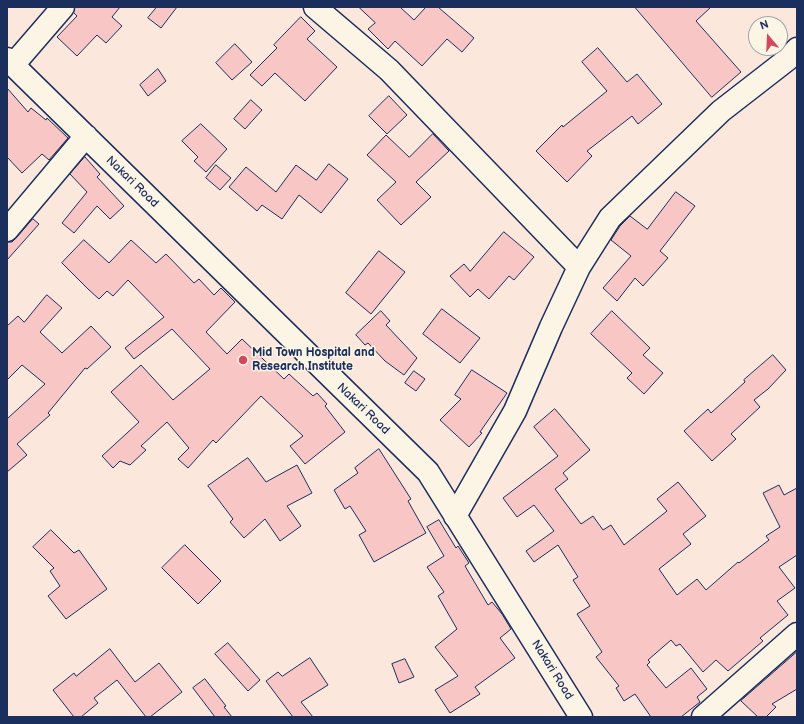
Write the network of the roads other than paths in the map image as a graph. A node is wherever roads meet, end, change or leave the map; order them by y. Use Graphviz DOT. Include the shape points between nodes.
graph roads {
  1 [pos="63,7"];
  2 [pos="315,7"];
  3 [pos="797,49"];
  4 [pos="10,62"];
  5 [pos="86,136"];
  6 [pos="7,230"];
  7 [pos="579,267"];
  8 [pos="455,516"];
  9 [pos="797,634"];
  10 [pos="581,717"];
  11 [pos="703,717"];
  1 -- 4 [label="street"];
  2 -- 7 [label="street" via="389,70"];
  3 -- 7 [label="street" via="788,59 721,110 610,218"];
  4 -- 5 [label="street, Nakari Road"];
  5 -- 6 [label="street"];
  5 -- 8 [label="street, Nakari Road" via="428,472"];
  7 -- 8 [label="street" via="515,411"];
  8 -- 10 [label="street, Nakari Road"];
  9 -- 11 [label="street"];
}
